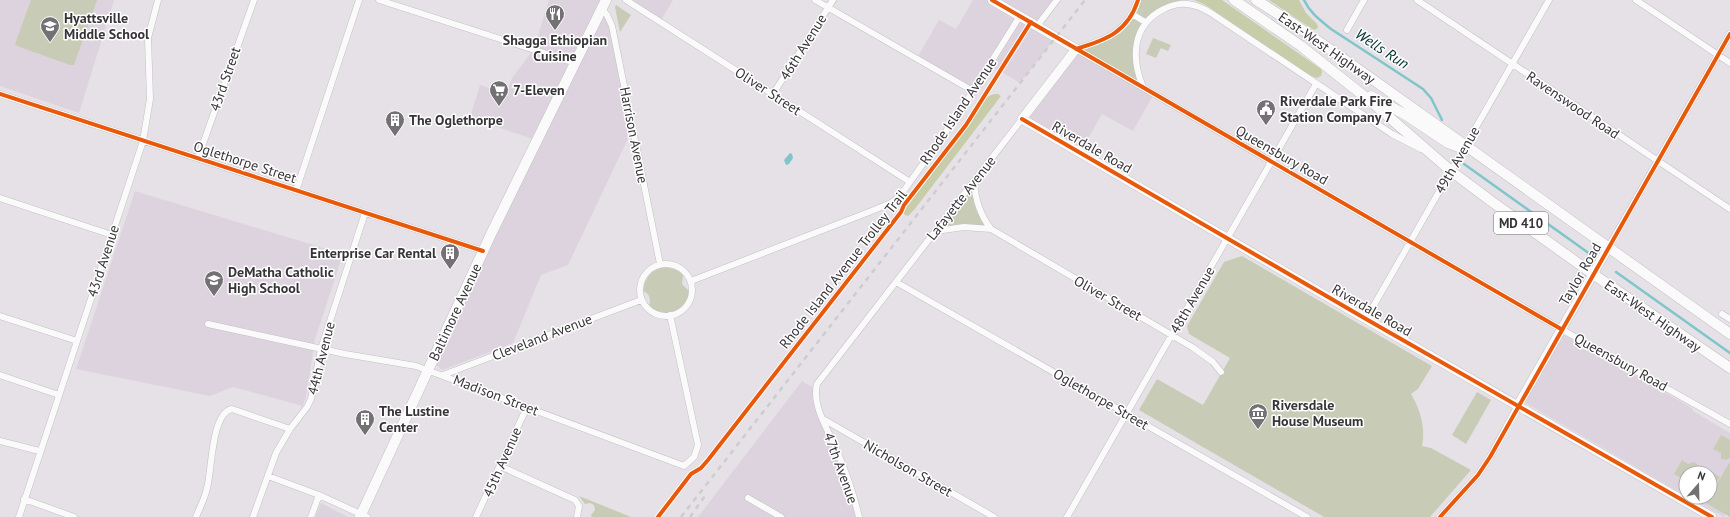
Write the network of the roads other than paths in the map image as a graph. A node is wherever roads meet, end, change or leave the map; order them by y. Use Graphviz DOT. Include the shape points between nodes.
graph roads {
  1 [pos="158,0"];
  2 [pos="254,0"];
  3 [pos="359,0"];
  4 [pos="379,0"];
  5 [pos="626,0"];
  6 [pos="815,0"];
  7 [pos="833,0"];
  8 [pos="992,0"];
  9 [pos="1057,0"];
  10 [pos="1138,0"];
  11 [pos="1234,0"];
  12 [pos="1256,0"];
  13 [pos="1364,0"];
  14 [pos="1417,0"];
  15 [pos="1549,0"];
  16 [pos="1636,0"];
  17 [pos="604,4"];
  18 [pos="828,7"];
  19 [pos="1132,14"];
  20 [pos="1020,16"];
  21 [pos="1145,22"];
  22 [pos="1038,26"];
  23 [pos="1347,30"];
  24 [pos="1730,34"];
  25 [pos="1076,49"];
  26 [pos="1718,55"];
  27 [pos="575,63"];
  28 [pos="1730,63"];
  29 [pos="1512,64"];
  30 [pos="1348,83"];
  31 [pos="1316,84"];
  32 [pos="1143,87"];
  33 [pos="973,91"];
  34 [pos="0,94"];
  35 [pos="773,94"];
  36 [pos="1022,119"];
  37 [pos="143,141"];
  38 [pos="1466,145"];
  39 [pos="1432,154"];
  40 [pos="198,158"];
  41 [pos="1658,161"];
  42 [pos="1271,162"];
  43 [pos="1451,171"];
  44 [pos="974,181"];
  45 [pos="910,182"];
  46 [pos="296,191"];
  47 [pos="0,198"];
  48 [pos="1730,209"];
  49 [pos="365,213"];
  50 [pos="991,229"];
  51 [pos="936,231"];
  52 [pos="112,234"];
  53 [pos="1228,238"];
  54 [pos="1410,242"];
  55 [pos="1608,248"];
  56 [pos="483,251"];
  57 [pos="660,264"];
  58 [pos="1593,274"];
  59 [pos="691,282"];
  60 [pos="896,282"];
  61 [pos="641,300"];
  62 [pos="1722,314"];
  63 [pos="0,316"];
  64 [pos="670,316"];
  65 [pos="1366,319"];
  66 [pos="1730,319"];
  67 [pos="208,324"];
  68 [pos="1561,329"];
  69 [pos="1730,334"];
  70 [pos="1172,335"];
  71 [pos="77,342"];
  72 [pos="321,349"];
  73 [pos="1730,368"];
  74 [pos="428,370"];
  75 [pos="1221,372"];
  76 [pos="0,375"];
  77 [pos="443,375"];
  78 [pos="60,394"];
  79 [pos="1518,405"];
  80 [pos="527,407"];
  81 [pos="1127,413"];
  82 [pos="823,419"];
  83 [pos="1730,424"];
  84 [pos="290,430"];
  85 [pos="0,441"];
  86 [pos="40,451"];
  87 [pos="500,466"];
  88 [pos="268,476"];
  89 [pos="320,495"];
  90 [pos="748,498"];
  91 [pos="24,499"];
  92 [pos="363,516"];
  93 [pos="19,517"];
  94 [pos="74,517"];
  95 [pos="196,517"];
  96 [pos="253,517"];
  97 [pos="311,517"];
  98 [pos="476,517"];
  99 [pos="577,517"];
  100 [pos="782,517"];
  101 [pos="859,517"];
  102 [pos="994,517"];
  103 [pos="1067,517"];
  104 [pos="1306,517"];
  105 [pos="1440,517"];
  106 [pos="1712,517"];
  1 -- 37 [label="street, 43rd Avenue" via="148,38 150,100"];
  2 -- 40 [label="street, 43rd Street"];
  3 -- 46 [label="street"];
  4 -- 27 [label="street"];
  5 -- 35 [label="street, Oliver Street"];
  6 -- 18 [label="street"];
  7 -- 18 [label="street, 46th Avenue"];
  8 -- 20 [label="street, Queensbury Road"];
  9 -- 22 [label="street"];
  10 -- 19 [label="street"];
  11 -- 30 [label="main road, East-West Highway / MD 410" via="1301,46"];
  12 -- 38 [label="main road, East-West Highway / MD 410"];
  13 -- 23 [label="street"];
  14 -- 29 [label="street, Ravenswood Road"];
  15 -- 29 [label="street, 49th Avenue"];
  16 -- 26 [label="street"];
  17 -- 27 [label="main road, Baltimore Avenue"];
  17 -- 57 [label="street, Harrison Avenue" via="612,26"];
  18 -- 33 [label="street"];
  18 -- 35 [label="street, 46th Avenue"];
  19 -- 21 [label="street"];
  19 -- 25 [label="street" via="1124,25 1107,39"];
  20 -- 22 [label="street, Queensbury Road"];
  20 -- 33 [label="street, Rhode Island Avenue"];
  21 -- 31 [label="street" via="1157,12 1177,4 1198,5"];
  21 -- 32 [label="street" via="1139,34 1136,52 1138,75"];
  22 -- 25 [label="street, Queensbury Road"];
  24 -- 26 [label="street, Taylor Road"];
  25 -- 32 [label="street, Queensbury Road"];
  25 -- 36 [label="street, Lafayette Avenue"];
  26 -- 28 [label="street"];
  26 -- 41 [label="street, Taylor Road"];
  27 -- 56 [label="main road, Baltimore Avenue"];
  29 -- 38 [label="street, 49th Avenue"];
  29 -- 41 [label="street, Ravenswood Road"];
  30 -- 38 [label="main road" via="1406,115 1448,143 1459,147"];
  30 -- 39 [label="main road, East-West Highway / MD 410"];
  31 -- 39 [label="street" via="1392,134"];
  31 -- 42 [label="street, 48th Avenue"];
  32 -- 42 [label="street, Queensbury Road"];
  33 -- 45 [label="street, Rhode Island Avenue"];
  34 -- 37 [label="street, Oglethorpe Street"];
  35 -- 45 [label="street, Oliver Street"];
  36 -- 44 [label="street, Lafayette Avenue"];
  36 -- 53 [label="street, Riverdale Road"];
  37 -- 40 [label="street, Oglethorpe Street"];
  37 -- 52 [label="street, 43rd Avenue"];
  38 -- 43 [label="street, 49th Avenue"];
  38 -- 55 [label="main road, East-West Highway / MD 410"];
  39 -- 43 [label="main road, East-West Highway / MD 410"];
  40 -- 46 [label="street, Oglethorpe Street"];
  41 -- 48 [label="street, Ravenswood Road"];
  41 -- 55 [label="street, Taylor Road"];
  42 -- 53 [label="street, 48th Avenue"];
  42 -- 54 [label="street, Queensbury Road"];
  43 -- 54 [label="street, 49th Avenue"];
  43 -- 58 [label="main road, East-West Highway / MD 410"];
  44 -- 50 [label="street, Oliver Street" via="979,208 984,221"];
  44 -- 51 [label="street, Lafayette Avenue"];
  45 -- 59 [label="street, Rhode Island Avenue" via="896,199 869,212"];
  46 -- 49 [label="street, Oglethorpe Street"];
  47 -- 52 [label="street"];
  49 -- 56 [label="street, Oglethorpe Street"];
  49 -- 72 [label="street, 44th Avenue"];
  50 -- 51 [label="street, Oliver Street" via="964,227"];
  50 -- 70 [label="street, Oliver Street"];
  51 -- 60 [label="street, Lafayette Avenue"];
  52 -- 71 [label="street, 43rd Avenue"];
  53 -- 65 [label="street, Riverdale Road"];
  53 -- 70 [label="street, 48th Avenue"];
  54 -- 65 [label="street, 49th Avenue"];
  54 -- 68 [label="street, Queensbury Road"];
  55 -- 58 [label="street, Taylor Road"];
  55 -- 69 [label="main road, East-West Highway / MD 410"];
  56 -- 74 [label="main road, Baltimore Avenue"];
  57 -- 59 [label="street" via="681,268"];
  57 -- 61 [label="street" via="648,270 642,277"];
  58 -- 68 [label="street, Taylor Road"];
  58 -- 73 [label="main road, East-West Highway / MD 410"];
  59 -- 64 [label="street" via="692,292 688,303 679,312"];
  60 -- 81 [label="street, Oglethorpe Street"];
  60 -- 82 [label="street, Lafayette Avenue" via="817,384 817,402"];
  61 -- 64 [label="street" via="653,312"];
  61 -- 77 [label="street, Cleveland Avenue"];
  62 -- 66 [label="street"];
  63 -- 71 [label="street"];
  64 -- 80 [label="street, Madison Street" via="698,445 694,457 684,466"];
  65 -- 79 [label="street, Riverdale Road"];
  67 -- 72 [label="street, Madison Street"];
  68 -- 79 [label="street, Taylor Road"];
  68 -- 83 [label="street, Queensbury Road"];
  70 -- 75 [label="street, Oliver Street" via="1213,362"];
  70 -- 81 [label="street, 48th Avenue"];
  71 -- 78 [label="street, 43rd Avenue"];
  72 -- 74 [label="street, Madison Street" via="411,364"];
  72 -- 84 [label="street, 44th Avenue" via="308,407"];
  74 -- 77 [label="street, Madison Street"];
  74 -- 92 [label="main road, Baltimore Avenue"];
  76 -- 78 [label="street"];
  77 -- 80 [label="street, Madison Street"];
  78 -- 86 [label="street, 43rd Avenue"];
  79 -- 105 [label="street, Taylor Road" via="1478,475"];
  79 -- 106 [label="street, Riverdale Road"];
  80 -- 87 [label="street, 45th Avenue"];
  81 -- 103 [label="street, 48th Avenue"];
  81 -- 104 [label="street, Oglethorpe Street"];
  82 -- 101 [label="street, 47th Avenue" via="839,455"];
  82 -- 102 [label="street, Nicholson Street"];
  84 -- 88 [label="street, 44th Avenue" via="276,453"];
  84 -- 95 [label="street" via="232,409 225,412 216,432 208,487"];
  85 -- 86 [label="street"];
  86 -- 91 [label="street, 43rd Avenue"];
  87 -- 98 [label="street, 45th Avenue"];
  87 -- 99 [label="street" via="575,500 580,506"];
  88 -- 89 [label="street"];
  88 -- 96 [label="street, 44th Avenue"];
  89 -- 92 [label="street"];
  89 -- 97 [label="street"];
  90 -- 100 [label="street"];
  91 -- 93 [label="street, 43rd Avenue"];
  91 -- 94 [label="street"];
}
